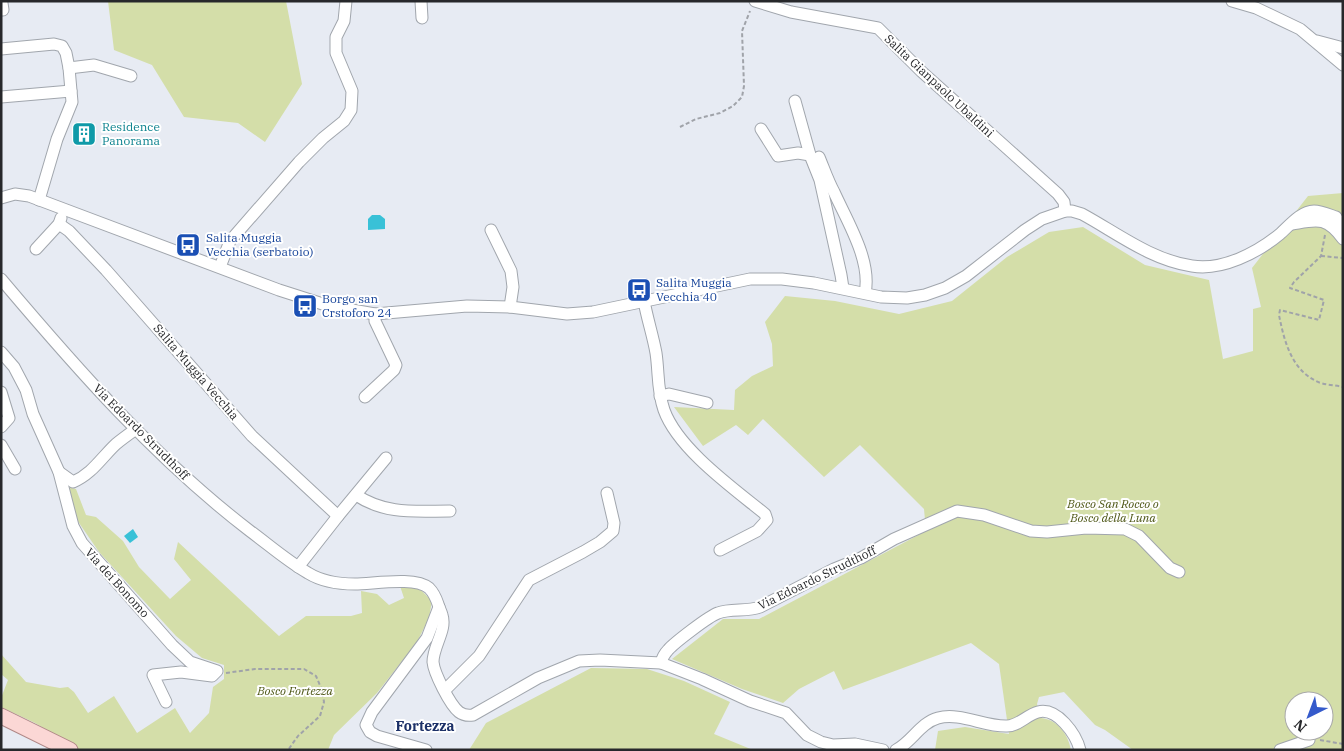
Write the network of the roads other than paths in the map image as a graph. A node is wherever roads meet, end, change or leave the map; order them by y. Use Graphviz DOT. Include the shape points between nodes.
graph roads {
  1 [pos="346,1"];
  2 [pos="421,1"];
  3 [pos="1232,1"];
  4 [pos="2,3"];
  5 [pos="753,4"];
  6 [pos="1,10"];
  7 [pos="422,18"];
  8 [pos="1313,40"];
  9 [pos="1343,48"];
  10 [pos="1,49"];
  11 [pos="1343,64"];
  12 [pos="69,68"];
  13 [pos="131,76"];
  14 [pos="72,90"];
  15 [pos="1,97"];
  16 [pos="795,102"];
  17 [pos="761,129"];
  18 [pos="814,156"];
  19 [pos="1,198"];
  20 [pos="39,200"];
  21 [pos="63,209"];
  22 [pos="1065,212"];
  23 [pos="59,224"];
  24 [pos="1290,225"];
  25 [pos="1343,229"];
  26 [pos="490,230"];
  27 [pos="1343,239"];
  28 [pos="36,249"];
  29 [pos="220,267"];
  30 [pos="1,279"];
  31 [pos="843,288"];
  32 [pos="865,294"];
  33 [pos="644,301"];
  34 [pos="510,307"];
  35 [pos="375,314"];
  36 [pos="1,352"];
  37 [pos="1,392"];
  38 [pos="660,396"];
  39 [pos="365,397"];
  40 [pos="707,403"];
  41 [pos="1,427"];
  42 [pos="136,429"];
  43 [pos="1,445"];
  44 [pos="386,458"];
  45 [pos="15,469"];
  46 [pos="59,472"];
  47 [pos="607,494"];
  48 [pos="356,495"];
  49 [pos="450,511"];
  50 [pos="338,516"];
  51 [pos="720,550"];
  52 [pos="298,567"];
  53 [pos="1179,572"];
  54 [pos="439,607"];
  55 [pos="661,663"];
  56 [pos="445,690"];
  57 [pos="166,702"];
  58 [pos="1,716"];
  59 [pos="1306,741"];
  60 [pos="70,750"];
  61 [pos="426,750"];
  62 [pos="883,750"];
  63 [pos="896,750"];
  64 [pos="1080,750"];
  65 [pos="1280,750"];
  1 -- 29 [label="street" via="344,21 336,37 336,53 352,91 351,110 344,121 299,162 230,240"];
  2 -- 7 [label="street"];
  3 -- 8 [label="street" via="1281,19"];
  4 -- 6 [label="street"];
  5 -- 22 [label="street, Salita Gianpaolo Ubaldini" via="878,28 922,72 1058,194 1064,202"];
  8 -- 9 [label="street"];
  8 -- 11 [label="street"];
  10 -- 12 [label="street" via="62,46"];
  12 -- 13 [label="street" via="94,65"];
  12 -- 14 [label="street"];
  14 -- 15 [label="street"];
  14 -- 20 [label="street" via="72,102"];
  16 -- 18 [label="street"];
  17 -- 18 [label="street" via="778,156 798,153"];
  18 -- 31 [label="street"];
  18 -- 32 [label="street" via="848,218 866,270"];
  19 -- 20 [label="street" via="15,194"];
  20 -- 21 [label="street"];
  21 -- 23 [label="street"];
  21 -- 29 [label="street"];
  22 -- 24 [label="street" via="1082,214 1148,252 1172,262 1194,266 1214,265 1242,257 1266,245"];
  22 -- 32 [label="street" via="1037,223 945,288 907,298"];
  23 -- 28 [label="street"];
  23 -- 50 [label="street, Salita Muggia Vecchia" via="106,270 252,436"];
  24 -- 25 [label="street" via="1315,211 1336,217"];
  24 -- 27 [label="street" via="1324,221 1334,227"];
  26 -- 34 [label="street" via="511,271 514,287"];
  29 -- 35 [label="street" via="329,306"];
  30 -- 42 [label="street, Via Edoardo Strudthoff"];
  31 -- 32 [label="street"];
  31 -- 33 [label="street" via="782,279 750,279"];
  33 -- 34 [label="street" via="567,314"];
  33 -- 38 [label="street" via="656,354"];
  34 -- 35 [label="street" via="467,306"];
  35 -- 39 [label="street" via="375,321 396,365"];
  36 -- 46 [label="street, Via dei Bonomo" via="14,367 26,390"];
  37 -- 41 [label="street" via="9,418"];
  38 -- 40 [label="street" via="669,394"];
  38 -- 51 [label="street" via="671,424 686,444 765,514 767,520 757,531"];
  42 -- 46 [label="street" via="80,479 73,482"];
  42 -- 52 [label="street, Via Edoardo Strudthoff" via="219,507"];
  43 -- 45 [label="street"];
  44 -- 48 [label="street"];
  46 -- 57 [label="street, Via dei Bonomo" via="73,526 82,543 172,645 190,662 217,671 212,676 181,672 153,675"];
  47 -- 56 [label="street" via="613,531 584,552 529,580 479,656"];
  48 -- 49 [label="street" via="382,508"];
  48 -- 50 [label="street"];
  50 -- 52 [label="street"];
  52 -- 54 [label="street, Via Edoardo Strudthoff" via="319,579 334,582 422,584 434,595"];
  53 -- 55 [label="street, Via Edoardo Strudthoff" via="1170,568 1140,536 1125,529 1031,531 984,515 957,511 754,610 720,612 668,650"];
  54 -- 56 [label="street" via="443,621 433,665"];
  54 -- 61 [label="street" via="427,638 372,712 366,725 377,736"];
  55 -- 56 [label="street" via="579,661 538,678 473,715 465,716 453,706"];
  55 -- 62 [label="street" via="786,713 808,735 821,742"];
  58 -- 60 [label="main road"];
  59 -- 65 [label="street"];
  63 -- 64 [label="street" via="940,717 1008,726 1040,711 1051,714 1070,728"];
}
